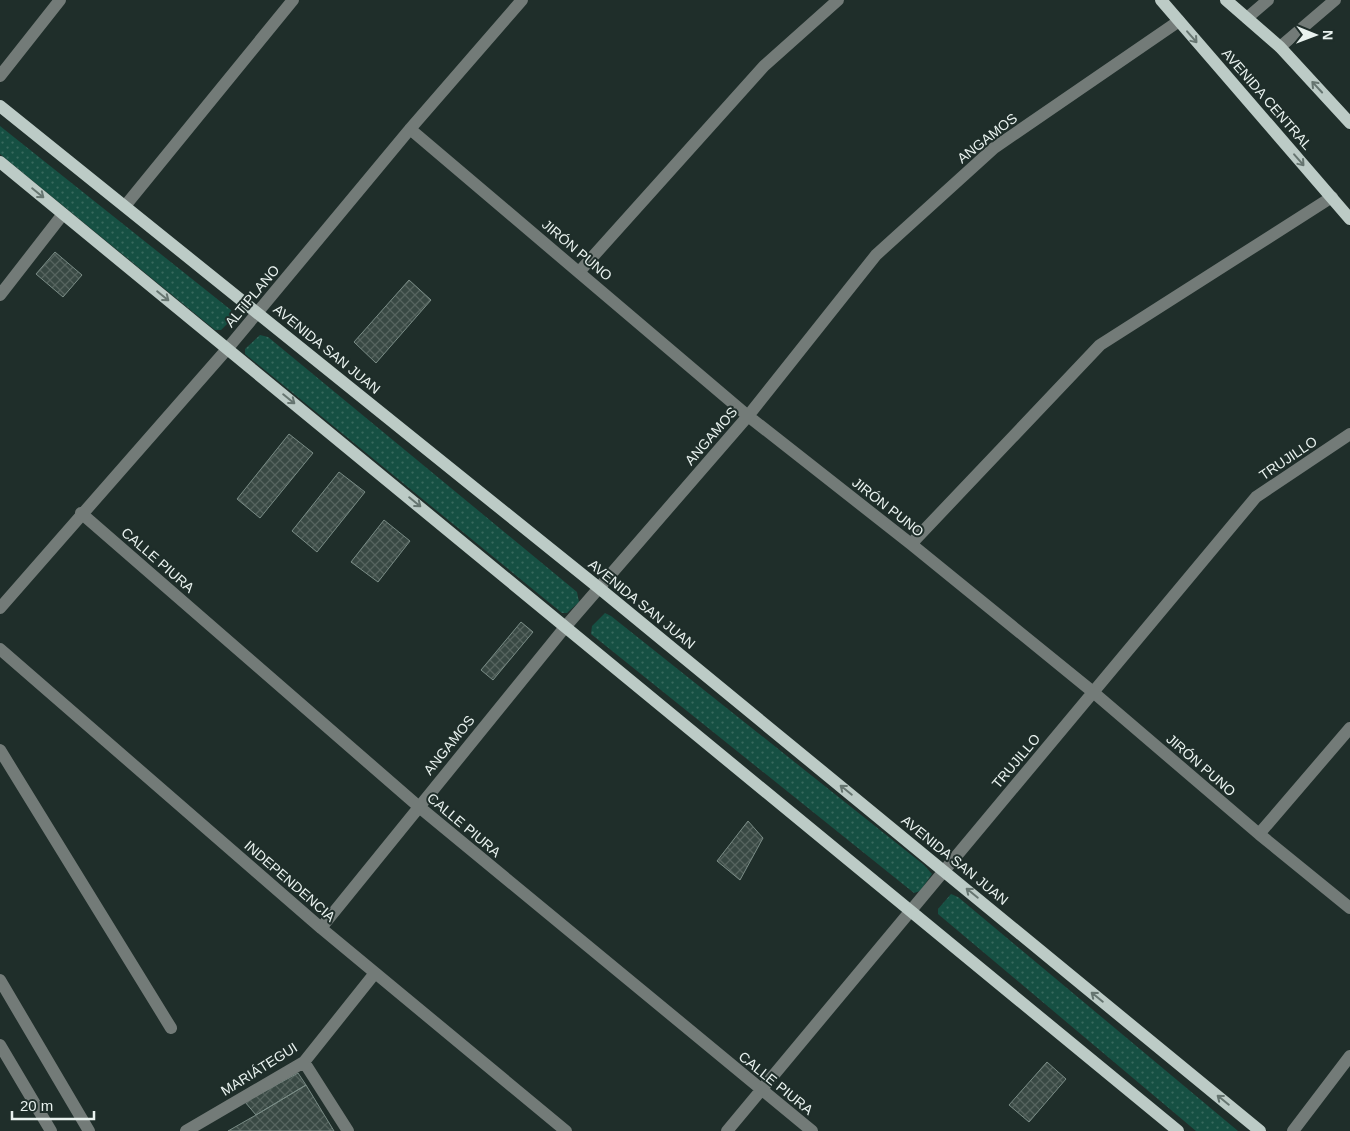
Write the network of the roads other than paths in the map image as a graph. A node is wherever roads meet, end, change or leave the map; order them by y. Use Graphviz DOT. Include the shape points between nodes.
graph roads {
  1 [pos="60,0"];
  2 [pos="294,0"];
  3 [pos="522,0"];
  4 [pos="838,0"];
  5 [pos="1161,0"];
  6 [pos="1226,0"];
  7 [pos="1268,0"];
  8 [pos="1335,0"];
  9 [pos="1247,18"];
  10 [pos="1178,21"];
  11 [pos="1280,47"];
  12 [pos="0,76"];
  13 [pos="0,106"];
  14 [pos="1350,123"];
  15 [pos="410,129"];
  16 [pos="0,162"];
  17 [pos="1332,197"];
  18 [pos="125,206"];
  19 [pos="63,214"];
  20 [pos="1350,219"];
  21 [pos="579,272"];
  22 [pos="0,295"];
  23 [pos="258,312"];
  24 [pos="228,348"];
  25 [pos="748,416"];
  26 [pos="1350,434"];
  27 [pos="81,513"];
  28 [pos="912,544"];
  29 [pos="599,588"];
  30 [pos="0,608"];
  31 [pos="566,626"];
  32 [pos="0,649"];
  33 [pos="1093,692"];
  34 [pos="1350,728"];
  35 [pos="0,750"];
  36 [pos="418,806"];
  37 [pos="1259,834"];
  38 [pos="945,871"];
  39 [pos="1350,908"];
  40 [pos="912,910"];
  41 [pos="321,928"];
  42 [pos="375,974"];
  43 [pos="0,980"];
  44 [pos="171,1028"];
  45 [pos="0,1045"];
  46 [pos="1350,1056"];
  47 [pos="304,1062"];
  48 [pos="760,1090"];
  49 [pos="52,1131"];
  50 [pos="89,1131"];
  51 [pos="186,1131"];
  52 [pos="348,1131"];
  53 [pos="566,1131"];
  54 [pos="727,1131"];
  55 [pos="812,1131"];
  56 [pos="1178,1131"];
  57 [pos="1260,1131"];
  58 [pos="1293,1131"];
  1 -- 12 [label="street"];
  2 -- 18 [label="street"];
  3 -- 15 [label="street, ALTIPLANO"];
  4 -- 21 [label="street" via="764,66"];
  5 -- 10 [label="main road, AVENIDA CENTRAL"];
  6 -- 9 [label="main road"];
  7 -- 9 [label="street"];
  8 -- 11 [label="street"];
  9 -- 11 [label="main road"];
  10 -- 17 [label="main road, AVENIDA CENTRAL, one-way"];
  10 -- 25 [label="street, ANGAMOS" via="994,148 876,255"];
  14 -- 11 [label="main road, one-way"];
  13 -- 18 [label="main road, AVENIDA SAN JUAN"];
  15 -- 21 [label="street, JIRÓN PUNO"];
  15 -- 23 [label="street, ALTIPLANO"];
  16 -- 19 [label="main road, one-way"];
  17 -- 20 [label="main road, AVENIDA CENTRAL"];
  17 -- 28 [label="street" via="1100,345"];
  18 -- 23 [label="main road, AVENIDA SAN JUAN"];
  19 -- 22 [label="street"];
  19 -- 24 [label="main road, one-way"];
  21 -- 25 [label="street, JIRÓN PUNO"];
  23 -- 24 [label="street, ALTIPLANO"];
  23 -- 29 [label="main road, AVENIDA SAN JUAN"];
  24 -- 27 [label="street, ALTIPLANO"];
  24 -- 31 [label="main road, one-way"];
  25 -- 28 [label="street, JIRÓN PUNO"];
  25 -- 29 [label="street, ANGAMOS"];
  26 -- 33 [label="street, TRUJILLO" via="1256,498"];
  27 -- 30 [label="street, ALTIPLANO"];
  27 -- 36 [label="street, CALLE PIURA"];
  28 -- 33 [label="street, JIRÓN PUNO"];
  29 -- 31 [label="street, ANGAMOS"];
  38 -- 29 [label="main road, AVENIDA SAN JUAN, one-way"];
  31 -- 36 [label="street, ANGAMOS"];
  31 -- 40 [label="main road"];
  32 -- 41 [label="street, INDEPENDENCIA"];
  33 -- 37 [label="street, JIRÓN PUNO"];
  33 -- 38 [label="street, TRUJILLO"];
  34 -- 37 [label="street"];
  35 -- 44 [label="street"];
  36 -- 41 [label="street, ANGAMOS"];
  36 -- 48 [label="street, CALLE PIURA"];
  37 -- 39 [label="street, JIRÓN PUNO"];
  38 -- 40 [label="street, TRUJILLO"];
  57 -- 38 [label="main road, AVENIDA SAN JUAN, one-way"];
  40 -- 48 [label="street, TRUJILLO"];
  40 -- 56 [label="main road"];
  41 -- 42 [label="street, INDEPENDENCIA"];
  42 -- 47 [label="street, MARIÁTEGUI"];
  42 -- 53 [label="street, INDEPENDENCIA"];
  43 -- 50 [label="street"];
  45 -- 49 [label="street"];
  46 -- 58 [label="street"];
  47 -- 51 [label="street, MARIÁTEGUI"];
  47 -- 52 [label="street"];
  48 -- 54 [label="street, TRUJILLO"];
  48 -- 55 [label="street, CALLE PIURA"];
}
